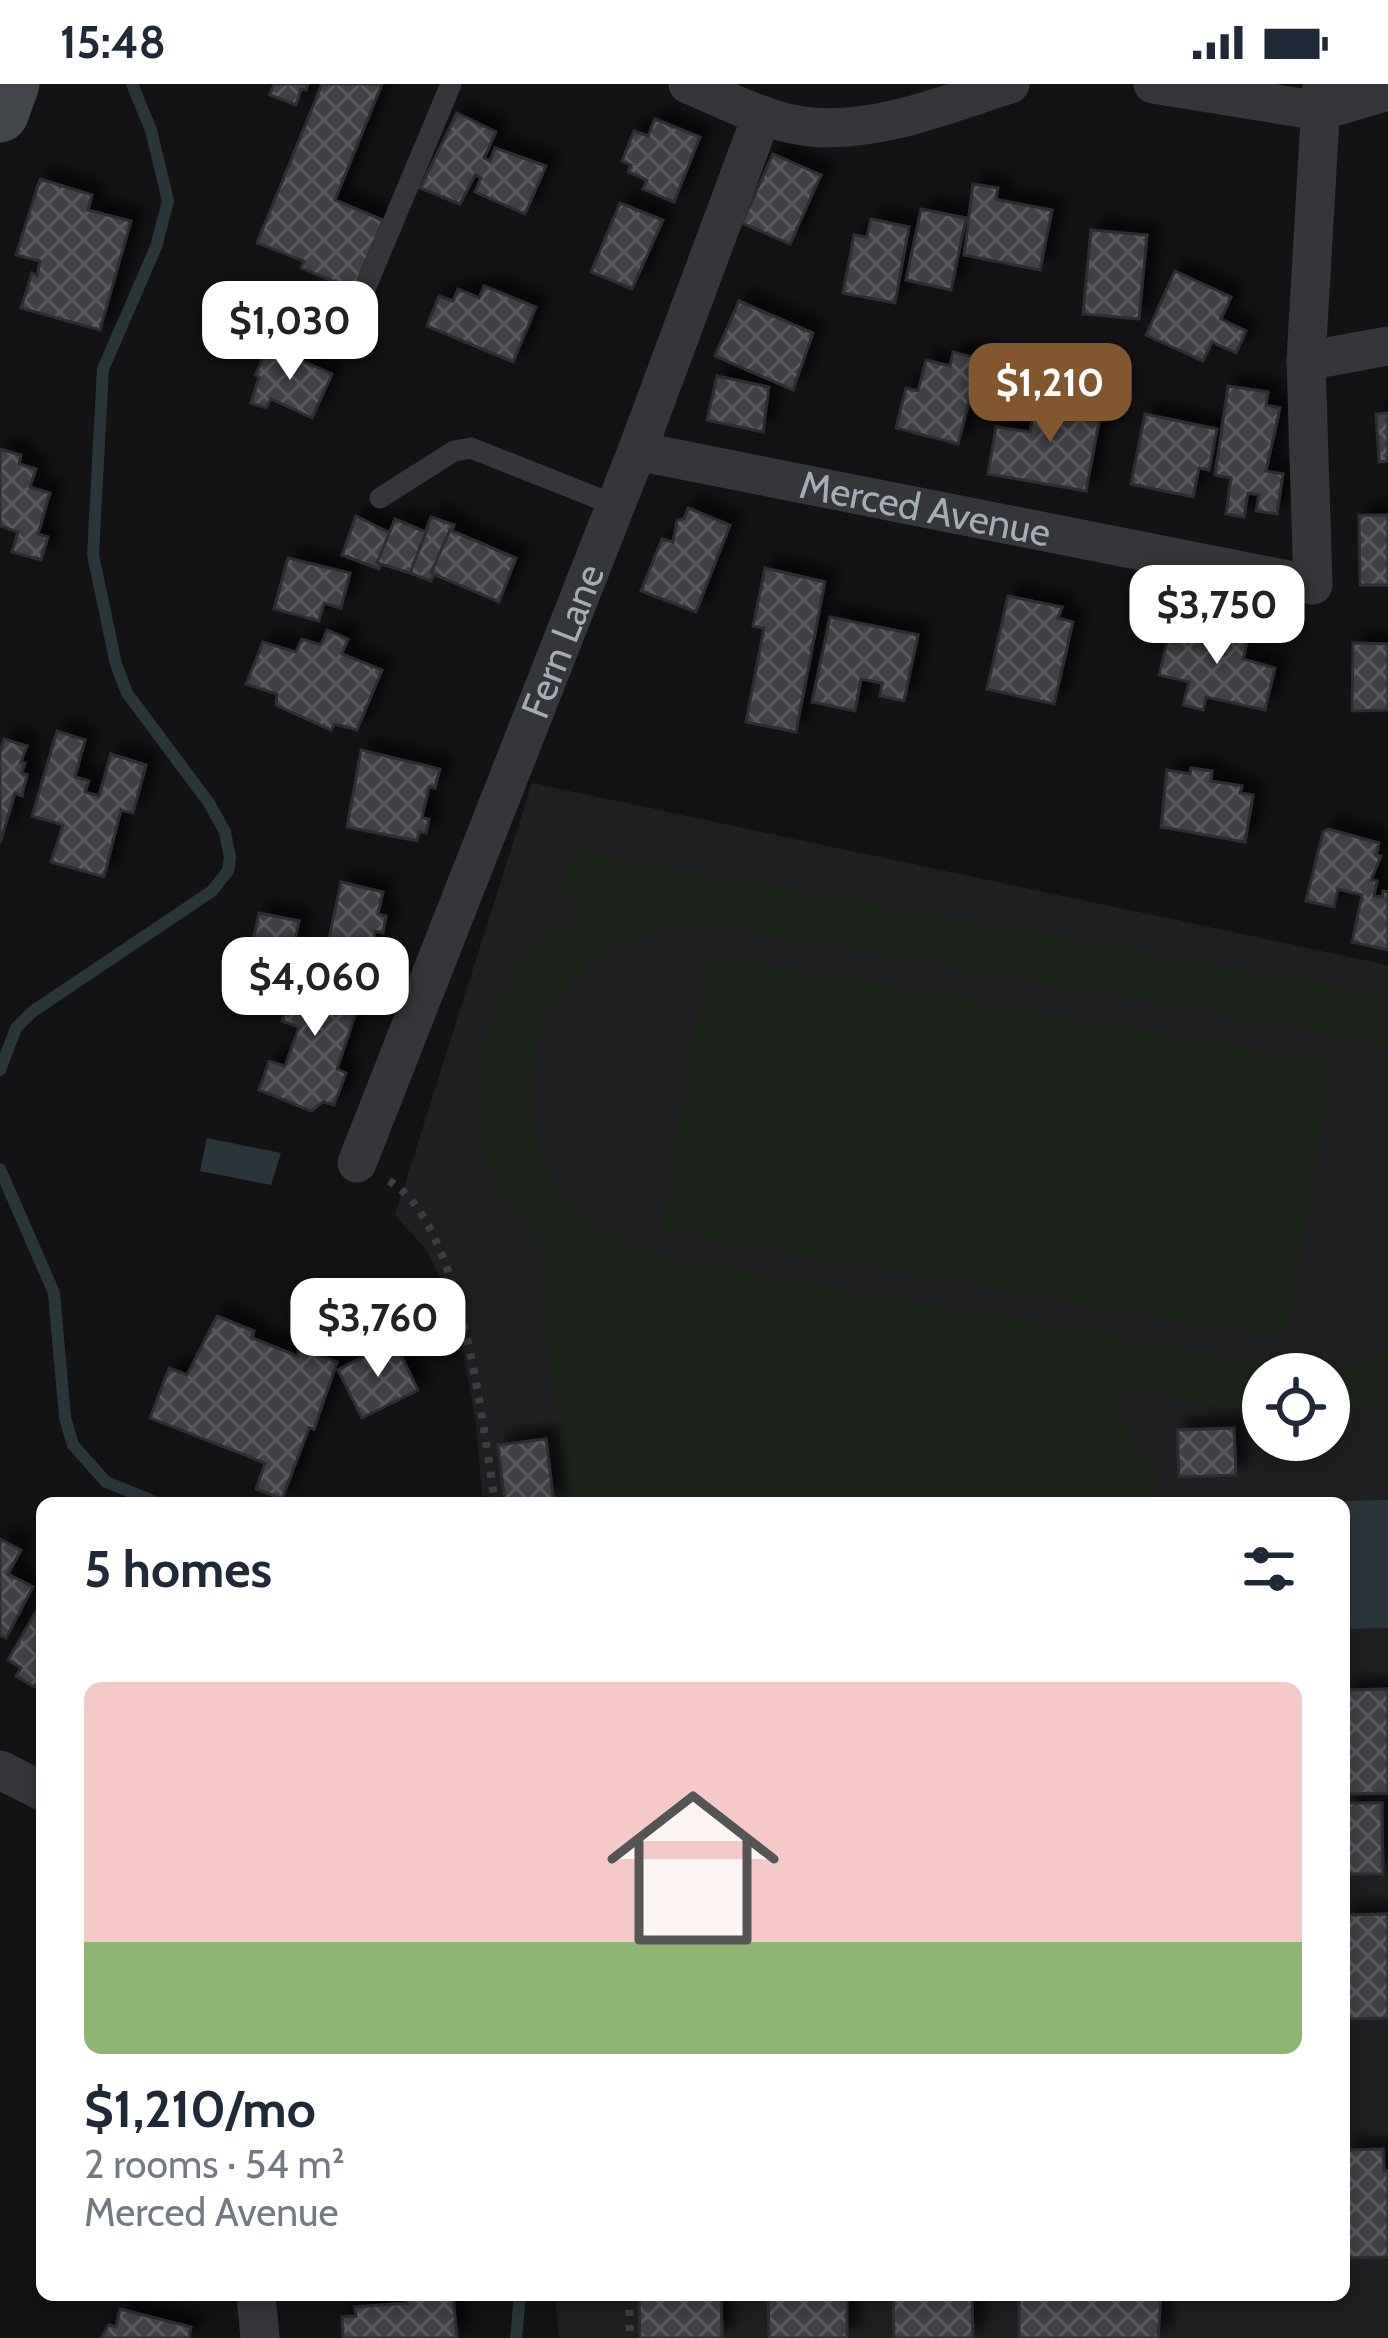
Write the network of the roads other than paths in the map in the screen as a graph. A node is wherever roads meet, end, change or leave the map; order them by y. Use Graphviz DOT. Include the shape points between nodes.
graph roads {
  1 [pos="11,84"];
  2 [pos="451,84"];
  3 [pos="688,84"];
  4 [pos="1010,84"];
  5 [pos="1154,84"];
  6 [pos="1388,91"];
  7 [pos="1321,97"];
  8 [pos="918,99"];
  9 [pos="0,114"];
  10 [pos="762,115"];
  11 [pos="300,304"];
  12 [pos="1388,346"];
  13 [pos="1306,361"];
  14 [pos="637,451"];
  15 [pos="380,498"];
  16 [pos="615,505"];
  17 [pos="357,1163"];
  18 [pos="0,1770"];
  19 [pos="36,1788"];
  20 [pos="257,2301"];
  21 [pos="260,2338"];
  1 -- 9 [label="main road"];
  2 -- 11 [label="lane" via="358,308 342,318"];
  3 -- 10 [label="street"];
  4 -- 8 [label="street"];
  5 -- 7 [label="street"];
  6 -- 7 [label="street"];
  7 -- 13 [label="street, Merced Avenue"];
  8 -- 10 [label="street" via="858,126 809,127"];
  10 -- 14 [label="street, Fern Lane"];
  12 -- 13 [label="street"];
  13 -- 14 [label="street, Merced Avenue" via="1313,585"];
  14 -- 16 [label="street, Fern Lane"];
  15 -- 16 [label="lane" via="471,448"];
  16 -- 17 [label="street, Fern Lane"];
  18 -- 19 [label="street"];
  20 -- 21 [label="street"];
}
